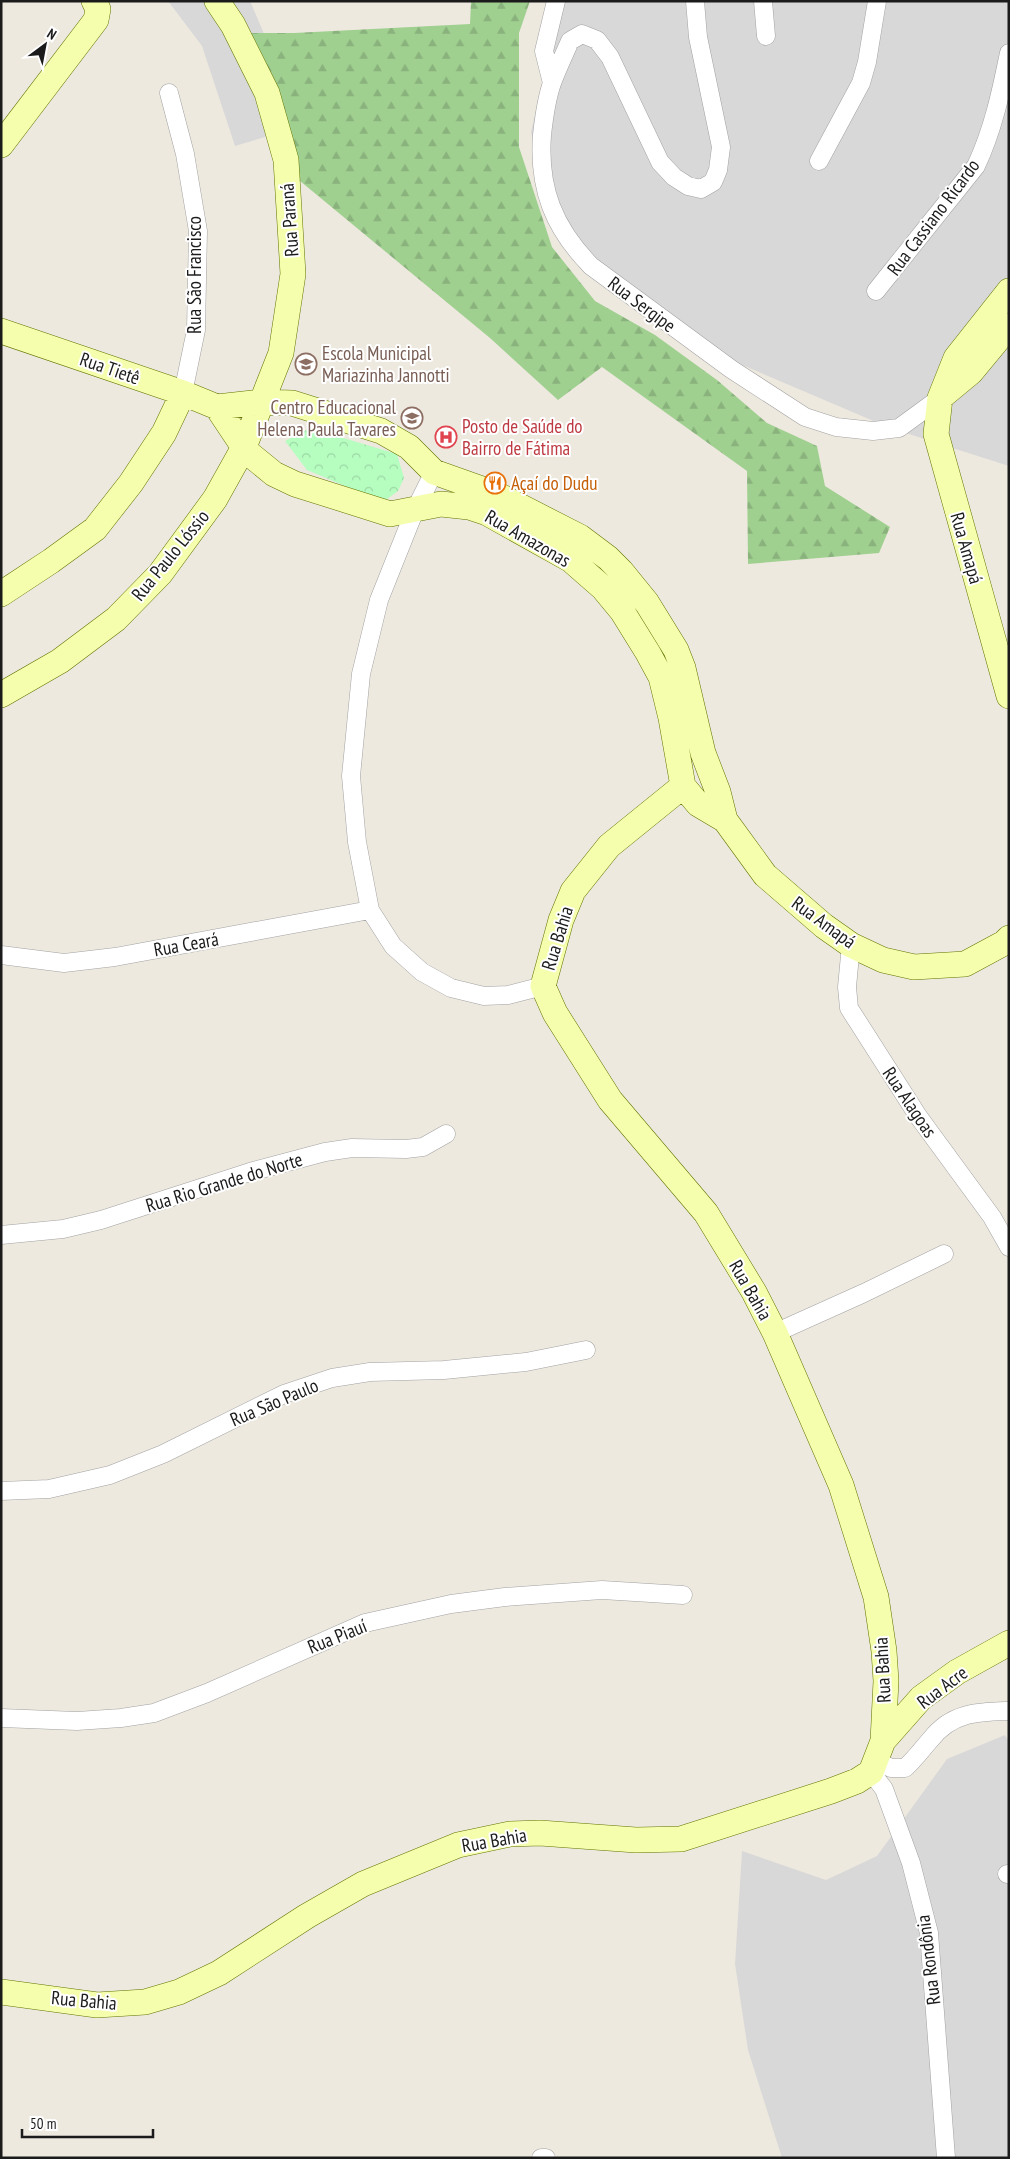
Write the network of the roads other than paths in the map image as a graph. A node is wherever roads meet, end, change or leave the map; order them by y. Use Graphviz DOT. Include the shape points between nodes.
graph roads {
  1 [pos="217,1"];
  2 [pos="556,1"];
  3 [pos="695,1"];
  4 [pos="763,1"];
  5 [pos="877,1"];
  6 [pos="95,10"];
  7 [pos="766,36"];
  8 [pos="1009,53"];
  9 [pos="552,83"];
  10 [pos="169,93"];
  11 [pos="1,145"];
  12 [pos="819,161"];
  13 [pos="876,291"];
  14 [pos="1009,292"];
  15 [pos="1009,326"];
  16 [pos="1,331"];
  17 [pos="184,393"];
  18 [pos="940,398"];
  19 [pos="262,402"];
  20 [pos="217,407"];
  21 [pos="244,447"];
  22 [pos="434,472"];
  23 [pos="492,504"];
  24 [pos="415,510"];
  25 [pos="621,571"];
  26 [pos="603,588"];
  27 [pos="1,594"];
  28 [pos="672,673"];
  29 [pos="1,695"];
  30 [pos="1009,696"];
  31 [pos="703,753"];
  32 [pos="677,759"];
  33 [pos="682,786"];
  34 [pos="725,820"];
  35 [pos="370,910"];
  36 [pos="1009,938"];
  37 [pos="851,945"];
  38 [pos="1,955"];
  39 [pos="543,986"];
  40 [pos="446,1134"];
  41 [pos="1,1235"];
  42 [pos="1009,1247"];
  43 [pos="944,1254"];
  44 [pos="775,1333"];
  45 [pos="586,1350"];
  46 [pos="1,1491"];
  47 [pos="683,1595"];
  48 [pos="1009,1643"];
  49 [pos="1009,1711"];
  50 [pos="1,1718"];
  51 [pos="877,1758"];
  52 [pos="1,1992"];
  53 [pos="541,2158"];
  54 [pos="546,2158"];
  55 [pos="946,2158"];
  1 -- 19 [label="street, Rua Paraná" via="267,93 286,160 293,274 281,353"];
  2 -- 9 [label="street, Rua Sergipe" via="544,51"];
  3 -- 9 [label="street" via="698,37 721,147 713,182 701,189 688,186 674,177 660,162 610,57 597,40 582,34 570,41"];
  4 -- 7 [label="street"];
  5 -- 12 [label="street" via="861,83"];
  6 -- 11 [label="street"];
  8 -- 13 [label="street, Rua Cassiano Ricardo" via="1000,98 976,166"];
  9 -- 18 [label="street, Rua Sergipe" via="544,111 541,156 544,183 558,224 591,266 723,363 805,417 836,427 873,431 899,428"];
  10 -- 17 [label="street, Rua São Francisco" via="186,154 198,231 196,330"];
  14 -- 18 [label="street, Rua Amapá" via="956,358"];
  15 -- 18 [label="street" via="971,372"];
  16 -- 17 [label="street, Rua Tietê"];
  17 -- 20 [label="street, Rua Tietê"];
  17 -- 27 [label="street, Rua São Francisco" via="164,433 95,529"];
  18 -- 30 [label="street, Rua Amapá" via="936,434 941,456"];
  19 -- 20 [label="street, Rua Tietê"];
  19 -- 21 [label="street, Rua Paraná"];
  19 -- 22 [label="street, Rua Amazonas" via="292,403 381,431 409,447"];
  20 -- 21 [label="street"];
  21 -- 24 [label="street, Rua Amazonas" via="259,464 295,484 390,514"];
  21 -- 29 [label="street, Rua Paulo Lóssio" via="215,499 160,574 135,600 116,619 60,661"];
  22 -- 23 [label="street, Rua Amazonas"];
  22 -- 24 [label="street"];
  23 -- 24 [label="street, Rua Amazonas" via="469,507 441,504"];
  23 -- 25 [label="street, Rua Amazonas" via="580,537"];
  23 -- 26 [label="street, Rua Amazonas" via="571,560"];
  24 -- 35 [label="street" via="379,600 361,674 351,776"];
  25 -- 26 [label="street"];
  25 -- 28 [label="street, Rua Amazonas" via="647,603 676,650"];
  26 -- 28 [label="street, Rua Amazonas"];
  28 -- 31 [label="street, Rua Amazonas"];
  28 -- 32 [label="street, Rua Amazonas" via="671,718"];
  31 -- 32 [label="street"];
  31 -- 34 [label="street, Rua Amapá"];
  32 -- 33 [label="street"];
  33 -- 34 [label="street, Rua Amapá" via="698,804"];
  33 -- 39 [label="street, Rua Bahia" via="609,846 573,890 561,920"];
  34 -- 37 [label="street, Rua Amapá" via="765,875"];
  35 -- 38 [label="street, Rua Ceará" via="115,957 64,963"];
  35 -- 39 [label="street" via="394,946 422,972 452,988 484,996 508,995"];
  36 -- 37 [label="street, Rua Amapá" via="1004,944 965,964 914,967 883,960"];
  37 -- 42 [label="street, Rua Alagoas" via="847,987 850,1008 918,1116 992,1217"];
  39 -- 44 [label="street, Rua Bahia" via="554,1013 610,1100 706,1213"];
  40 -- 41 [label="street, Rua Rio Grande do Norte" via="424,1147 352,1148 325,1152 250,1172 101,1220 63,1229"];
  43 -- 44 [label="street"];
  44 -- 51 [label="street, Rua Bahia" via="840,1485 876,1598 886,1681"];
  45 -- 46 [label="street, Rua São Paulo" via="526,1362 444,1370 370,1372 332,1378 284,1394 163,1454 110,1475 49,1489"];
  47 -- 50 [label="street, Rua Piauí" via="602,1590 451,1604 365,1624 154,1713 77,1721"];
  48 -- 51 [label="street, Rua Acre" via="957,1672 921,1698"];
  49 -- 51 [label="street" via="966,1714 949,1722 905,1768 891,1768"];
  51 -- 52 [label="street, Rua Bahia" via="857,1781 681,1838 636,1840 530,1833 458,1845 363,1884 219,1973 179,1992 144,2002 97,2005"];
  51 -- 55 [label="street, Rua Rondônia" via="884,1790 910,1862 928,1933"];
  53 -- 54 [label="street"];
}
